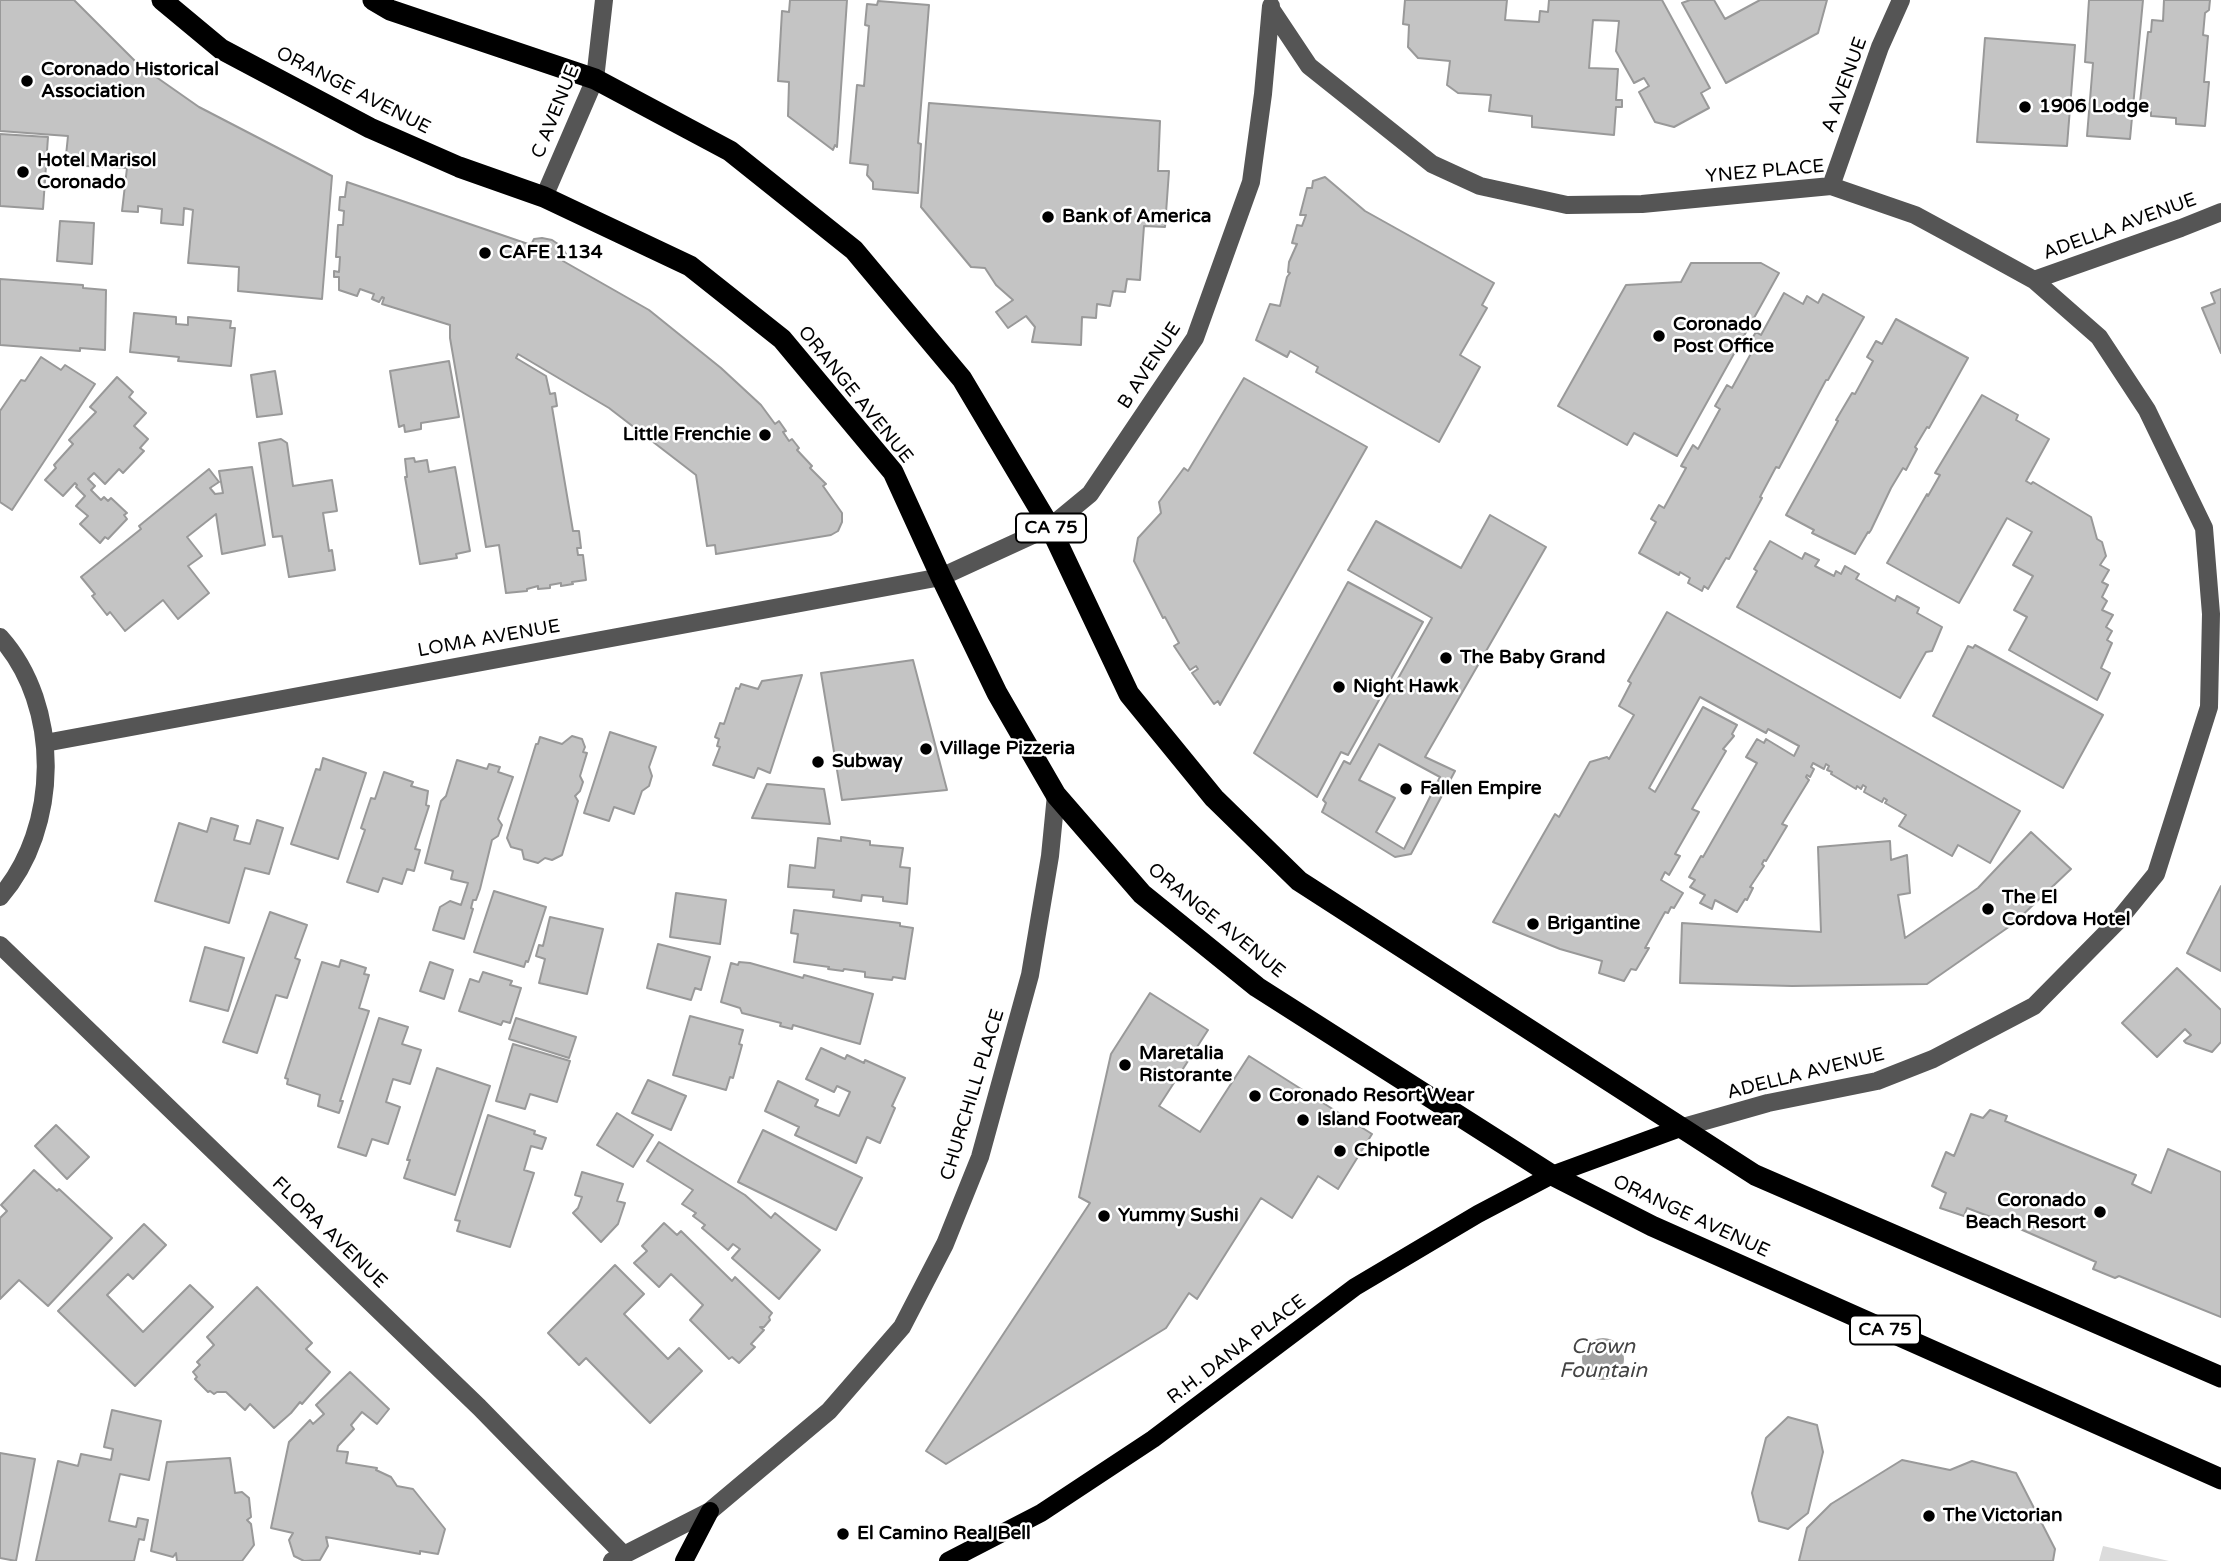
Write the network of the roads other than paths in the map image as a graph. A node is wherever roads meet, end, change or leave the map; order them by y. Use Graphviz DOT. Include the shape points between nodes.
graph roads {
  1 [pos="162,0"];
  2 [pos="373,0"];
  3 [pos="604,0"];
  4 [pos="1901,0"];
  5 [pos="1271,4"];
  6 [pos="595,79"];
  7 [pos="1831,186"];
  8 [pos="544,197"];
  9 [pos="2221,212"];
  10 [pos="2034,281"];
  11 [pos="1050,527"];
  12 [pos="2213,527"];
  13 [pos="941,577"];
  14 [pos="0,637"];
  15 [pos="46,743"];
  16 [pos="1056,794"];
  17 [pos="0,897"];
  18 [pos="0,945"];
  19 [pos="1680,1128"];
  20 [pos="1552,1175"];
  21 [pos="2221,1377"];
  22 [pos="2221,1479"];
  23 [pos="710,1511"];
  24 [pos="618,1558"];
  25 [pos="684,1561"];
  26 [pos="948,1561"];
  1 -- 8 [label="highway, ORANGE AVENUE / CA 75" via="221,49 370,128"];
  2 -- 6 [label="highway, CA 75" via="390,10"];
  3 -- 6 [label="street, C AVENUE"];
  4 -- 7 [label="street, A AVENUE"];
  5 -- 7 [label="street, YNEZ PLACE" via="1310,66 1432,164 1480,186 1567,205 1642,204"];
  5 -- 11 [label="street, B AVENUE" via="1251,182 1195,338 1090,494"];
  6 -- 8 [label="street, C AVENUE"];
  6 -- 11 [label="highway, CA 75" via="730,151 854,250 962,379"];
  7 -- 10 [label="street, YNEZ PLACE" via="1915,215"];
  8 -- 13 [label="highway, ORANGE AVENUE / CA 75" via="690,266 782,339 893,472"];
  9 -- 10 [label="street, ADELLA AVENUE"];
  10 -- 12 [label="street, YNEZ PLACE" via="2099,337 2147,410"];
  11 -- 13 [label="street, B AVENUE"];
  11 -- 19 [label="highway, CA 75" via="1129,694 1214,798 1299,881"];
  12 -- 19 [label="street, ADELLA AVENUE" via="2209,707 2156,874 2116,923 2034,1006 1933,1059 1877,1081 1768,1103"];
  13 -- 15 [label="street, LOMA AVENUE"];
  13 -- 16 [label="highway, ORANGE AVENUE / CA 75" via="997,692"];
  14 -- 15 [label="street" via="33,693"];
  15 -- 17 [label="street" via="45,793 33,841"];
  16 -- 20 [label="highway, ORANGE AVENUE / CA 75" via="1142,894 1257,988"];
  16 -- 23 [label="street, CHURCHILL PLACE" via="1030,975 980,1157 945,1244 902,1326 829,1411"];
  18 -- 24 [label="street, FLORA AVENUE" via="479,1407"];
  19 -- 20 [label="main road, ADELLA AVENUE"];
  19 -- 21 [label="highway, CA 75" via="1755,1175"];
  20 -- 22 [label="highway, ORANGE AVENUE / CA 75" via="1652,1226"];
  20 -- 26 [label="main road, R.H. DANA PLACE" via="1355,1287 1153,1439 1041,1513"];
  23 -- 24 [label="street, CHURCHILL PLACE"];
  23 -- 25 [label="main road"];
}
